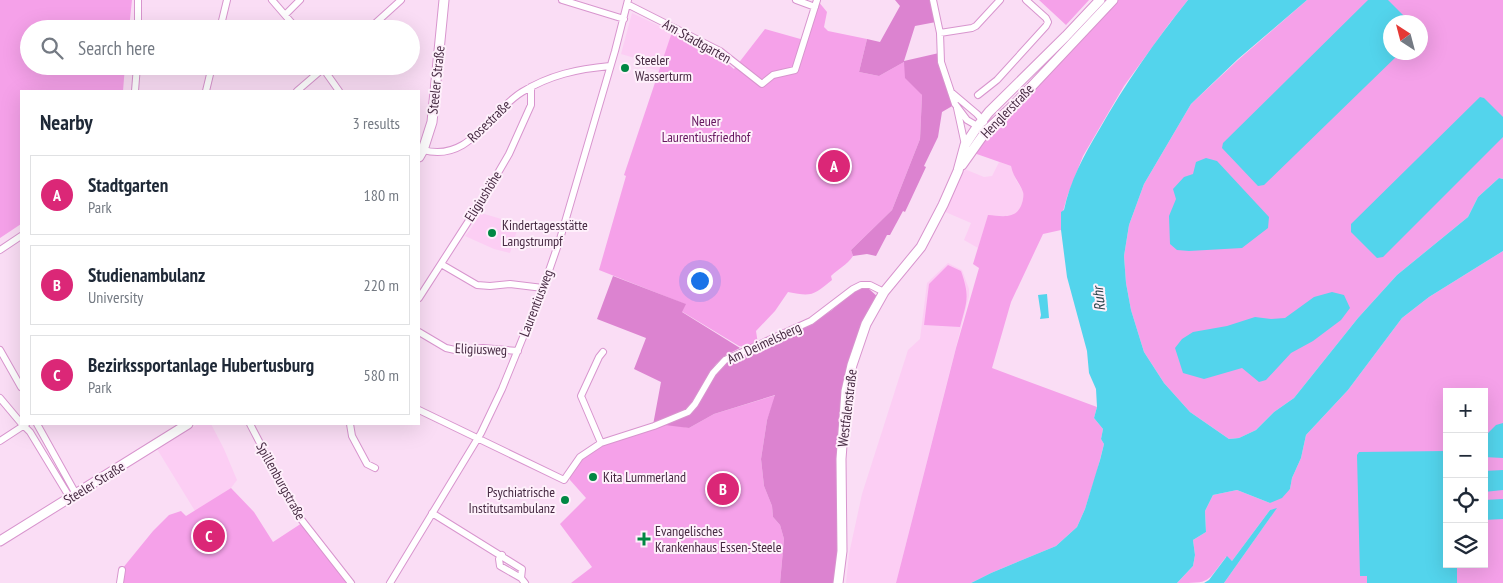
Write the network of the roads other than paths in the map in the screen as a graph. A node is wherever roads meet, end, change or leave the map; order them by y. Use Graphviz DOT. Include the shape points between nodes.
graph roads {
  1 [pos="138,0"];
  2 [pos="227,0"];
  3 [pos="272,0"];
  4 [pos="300,0"];
  5 [pos="401,0"];
  6 [pos="444,0"];
  7 [pos="562,0"];
  8 [pos="796,0"];
  9 [pos="933,0"];
  10 [pos="1000,0"];
  11 [pos="1026,0"];
  12 [pos="1100,0"];
  13 [pos="1113,0"];
  14 [pos="628,2"];
  15 [pos="816,3"];
  16 [pos="285,15"];
  17 [pos="624,19"];
  18 [pos="138,20"];
  19 [pos="222,20"];
  20 [pos="289,20"];
  21 [pos="379,20"];
  22 [pos="940,33"];
  23 [pos="610,66"];
  24 [pos="136,75"];
  25 [pos="210,75"];
  26 [pos="316,75"];
  27 [pos="328,75"];
  28 [pos="531,87"];
  29 [pos="135,90"];
  30 [pos="206,90"];
  31 [pos="298,90"];
  32 [pos="337,90"];
  33 [pos="951,91"];
  34 [pos="978,95"];
  35 [pos="956,107"];
  36 [pos="981,118"];
  37 [pos="986,131"];
  38 [pos="966,145"];
  39 [pos="421,154"];
  40 [pos="958,171"];
  41 [pos="20,237"];
  42 [pos="0,250"];
  43 [pos="441,264"];
  44 [pos="543,288"];
  45 [pos="880,290"];
  46 [pos="420,296"];
  47 [pos="420,333"];
  48 [pos="0,350"];
  49 [pos="518,351"];
  50 [pos="603,352"];
  51 [pos="20,384"];
  52 [pos="0,398"];
  53 [pos="420,410"];
  54 [pos="20,421"];
  55 [pos="22,425"];
  56 [pos="24,425"];
  57 [pos="38,425"];
  58 [pos="186,425"];
  59 [pos="251,425"];
  60 [pos="350,425"];
  61 [pos="478,438"];
  62 [pos="0,441"];
  63 [pos="601,443"];
  64 [pos="375,468"];
  65 [pos="73,496"];
  66 [pos="432,513"];
  67 [pos="0,541"];
  68 [pos="122,570"];
  69 [pos="523,580"];
  70 [pos="120,583"];
  71 [pos="351,583"];
  72 [pos="390,583"];
  73 [pos="838,583"];
  1 -- 18 [label="street"];
  2 -- 19 [label="street"];
  3 -- 16 [label="street"];
  4 -- 16 [label="street"];
  5 -- 21 [label="street"];
  6 -- 39 [label="main road, Steeler Straße" via="432,122"];
  7 -- 17 [label="street"];
  8 -- 15 [label="street"];
  9 -- 22 [label="street"];
  10 -- 22 [label="street" via="976,26"];
  11 -- 34 [label="street, Henglerstraße" via="1046,18 1046,26 997,80"];
  12 -- 36 [label="main road, Henglerstraße"];
  13 -- 37 [label="main road, Henglerstraße"];
  14 -- 15 [label="street, Am Stadtgarten" via="712,46 762,84 773,75 795,70"];
  14 -- 17 [label="street, Laurentiusweg"];
  16 -- 20 [label="street"];
  17 -- 23 [label="street, Laurentiusweg"];
  22 -- 33 [label="street" via="941,62"];
  23 -- 28 [label="street, Rosestraße" via="553,76"];
  23 -- 44 [label="street, Laurentiusweg"];
  24 -- 29 [label="street"];
  25 -- 30 [label="street"];
  26 -- 31 [label="street"];
  27 -- 32 [label="street"];
  28 -- 39 [label="street, Rosestraße" via="505,105 467,143"];
  28 -- 43 [label="street, Eligiushöhe" via="531,105 509,154"];
  33 -- 35 [label="street"];
  33 -- 36 [label="street"];
  35 -- 36 [label="street" via="967,120"];
  35 -- 38 [label="street"];
  36 -- 37 [label="street"];
  36 -- 38 [label="main road, Henglerstraße"];
  37 -- 40 [label="main road, Henglerstraße"];
  38 -- 40 [label="main road, Henglerstraße"];
  40 -- 45 [label="main road, Westfalenstraße" via="922,247"];
  41 -- 42 [label="street"];
  43 -- 44 [label="street" via="477,285"];
  43 -- 46 [label="street, Eligiushöhe"];
  44 -- 49 [label="street, Laurentiusweg"];
  45 -- 63 [label="street, Am Deimelsberg" via="870,285 852,289 811,321 725,360 712,373 688,412"];
  45 -- 73 [label="main road, Westfalenstraße" via="860,339 846,391 841,459 842,551"];
  47 -- 49 [label="street, Eligiusweg" via="455,350"];
  48 -- 51 [label="street"];
  49 -- 61 [label="street, Laurentiusweg"];
  50 -- 63 [label="street" via="581,396"];
  52 -- 54 [label="street"];
  53 -- 61 [label="street, Am Deimelsberg"];
  55 -- 62 [label="street"];
  56 -- 65 [label="street"];
  57 -- 65 [label="street"];
  58 -- 65 [label="main road, Steeler Straße"];
  59 -- 71 [label="street, Spillenburgstraße" via="297,514"];
  60 -- 64 [label="street" via="352,436 367,464"];
  61 -- 63 [label="street, Am Deimelsberg" via="564,480 580,457"];
  61 -- 66 [label="street, Laurentiusweg"];
  65 -- 67 [label="main road, Steeler Straße"];
  66 -- 69 [label="street" via="522,569"];
  66 -- 72 [label="street, Laurentiusweg"];
  68 -- 70 [label="street"];
}
